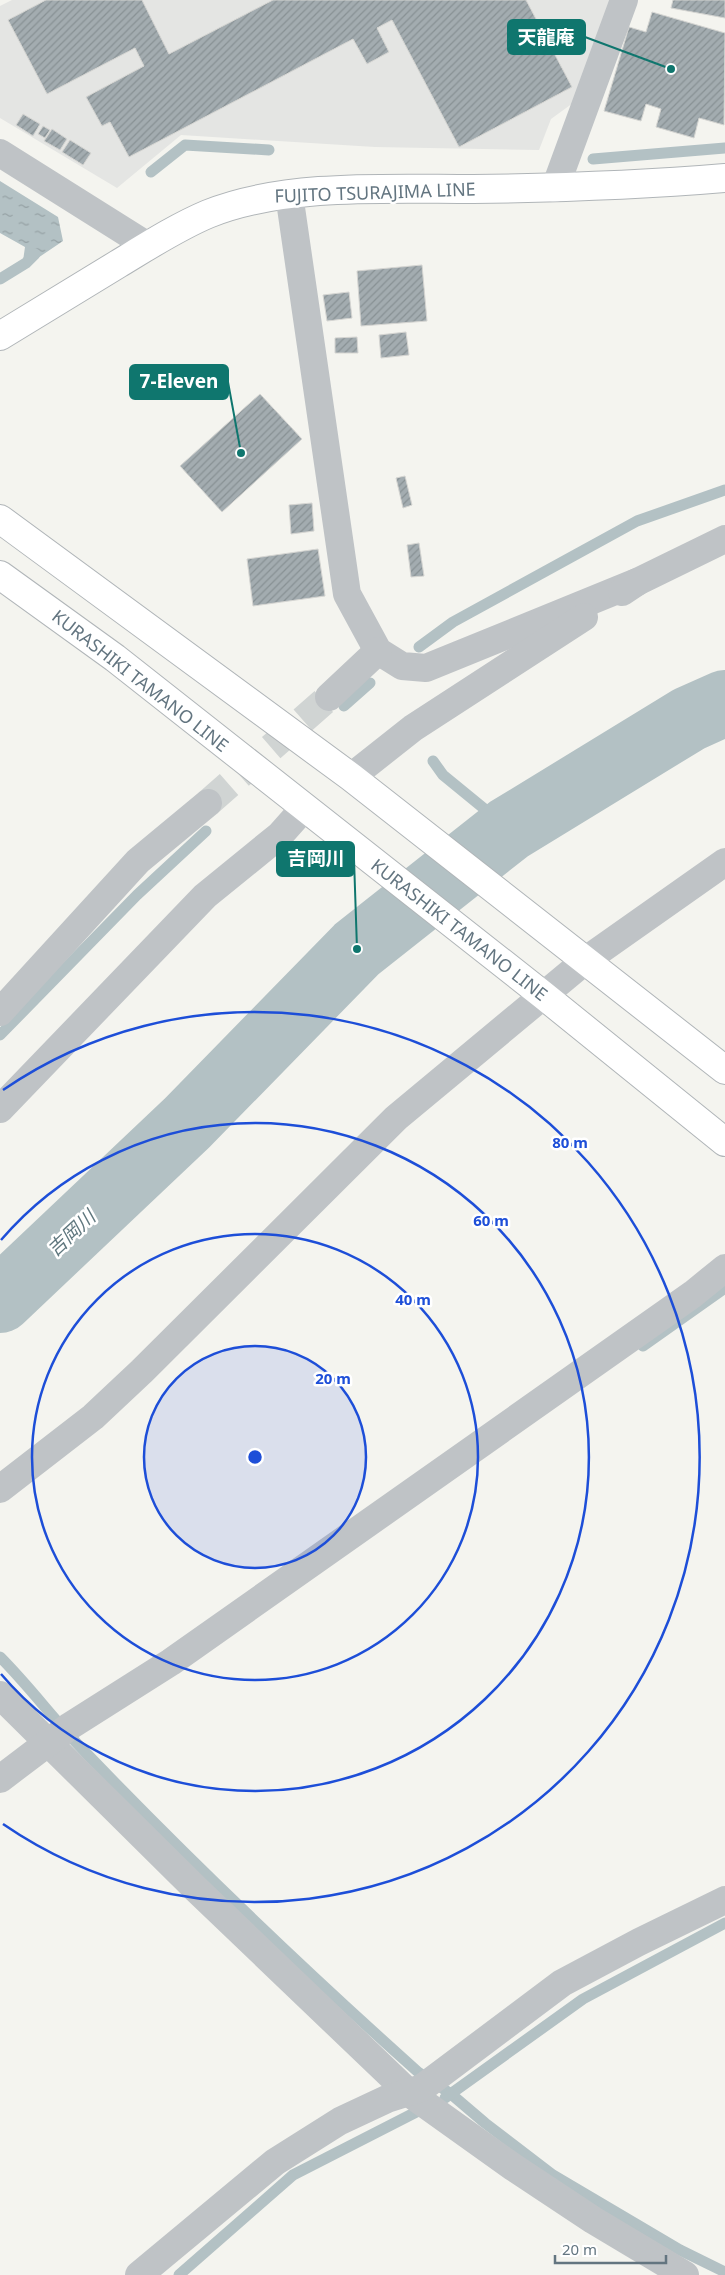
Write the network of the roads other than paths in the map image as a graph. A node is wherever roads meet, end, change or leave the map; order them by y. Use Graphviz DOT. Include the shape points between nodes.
graph roads {
  1 [pos="624,0"];
  2 [pos="0,153"];
  3 [pos="725,178"];
  4 [pos="555,188"];
  5 [pos="289,194"];
  6 [pos="148,246"];
  7 [pos="0,336"];
  8 [pos="0,519"];
  9 [pos="725,538"];
  10 [pos="0,575"];
  11 [pos="637,582"];
  12 [pos="378,651"];
  13 [pos="329,698"];
  14 [pos="358,783"];
  15 [pos="208,803"];
  16 [pos="314,816"];
  17 [pos="725,862"];
  18 [pos="578,954"];
  19 [pos="536,989"];
  20 [pos="0,1012"];
  21 [pos="725,1070"];
  22 [pos="0,1109"];
  23 [pos="725,1142"];
  24 [pos="725,1268"];
  25 [pos="0,1489"];
  26 [pos="0,1694"];
  27 [pos="59,1734"];
  28 [pos="0,1779"];
  29 [pos="725,1900"];
  30 [pos="423,2089"];
  31 [pos="139,2275"];
  32 [pos="685,2275"];
  1 -- 4 [label="street"];
  2 -- 6 [label="street"];
  3 -- 4 [label="main road, FUJITO TSURAJIMA LINE"];
  4 -- 5 [label="main road, FUJITO TSURAJIMA LINE"];
  5 -- 6 [label="main road, FUJITO TSURAJIMA LINE" via="207,214"];
  5 -- 12 [label="street" via="347,594"];
  6 -- 7 [label="main road, FUJITO TSURAJIMA LINE"];
  8 -- 14 [label="main road"];
  9 -- 11 [label="street"];
  10 -- 16 [label="main road, KURASHIKI TAMANO LINE" via="115,658"];
  11 -- 12 [label="street" via="426,668 402,666"];
  11 -- 14 [label="street" via="413,728"];
  12 -- 13 [label="street"];
  14 -- 18 [label="main road"];
  15 -- 20 [label="street" via="138,861"];
  16 -- 19 [label="main road, KURASHIKI TAMANO LINE"];
  16 -- 22 [label="street" via="280,835 205,896"];
  17 -- 18 [label="street"];
  18 -- 19 [label="street"];
  18 -- 21 [label="main road"];
  19 -- 23 [label="main road, KURASHIKI TAMANO LINE"];
  19 -- 25 [label="street" via="516,1020 396,1118 142,1372 93,1417"];
  24 -- 27 [label="street" via="693,1294 179,1656"];
  26 -- 27 [label="street"];
  27 -- 28 [label="street"];
  27 -- 30 [label="street" via="210,1903"];
  29 -- 30 [label="street" via="562,1983"];
  30 -- 31 [label="street" via="387,2098 340,2121 275,2162"];
  30 -- 32 [label="street" via="445,2118 513,2167"];
}
